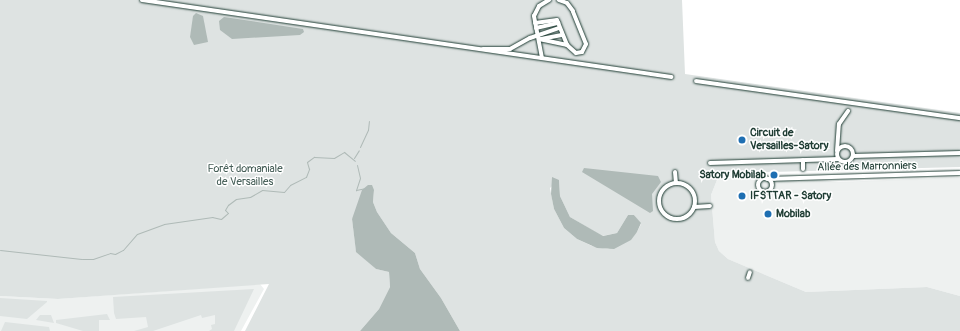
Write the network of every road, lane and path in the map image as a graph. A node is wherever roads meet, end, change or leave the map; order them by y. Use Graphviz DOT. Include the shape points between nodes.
graph roads {
  1 [pos="142,0"];
  2 [pos="549,0"];
  3 [pos="559,0"];
  4 [pos="559,25"];
  5 [pos="535,26"];
  6 [pos="562,36"];
  7 [pos="538,37"];
  8 [pos="567,45"];
  9 [pos="480,49"];
  10 [pos="542,58"];
  11 [pos="671,77"];
  12 [pos="696,81"];
  13 [pos="848,111"];
  14 [pos="960,118"];
  15 [pos="837,151"];
  16 [pos="960,153"];
  17 [pos="853,156"];
  18 [pos="838,159"];
  19 [pos="803,160"];
  20 [pos="845,162"];
  21 [pos="710,163"];
  22 [pos="845,168"];
  23 [pos="803,169"];
  24 [pos="675,172"];
  25 [pos="960,173"];
  26 [pos="767,178"];
  27 [pos="775,178"];
  28 [pos="772,182"];
  29 [pos="676,183"];
  30 [pos="710,206"];
  31 [pos="694,207"];
  32 [pos="750,272"];
  33 [pos="748,278"];
  1 -- 9 [label="street"];
  2 -- 5 [label="street" via="537,8"];
  3 -- 8 [label="street" via="570,6 586,44 580,53"];
  4 -- 5 [label="street"];
  4 -- 6 [label="street"];
  4 -- 7 [label="street"];
  5 -- 7 [label="street"];
  6 -- 7 [label="street"];
  6 -- 8 [label="street"];
  7 -- 8 [label="street"];
  7 -- 9 [label="street" via="510,49"];
  7 -- 10 [label="street"];
  9 -- 10 [label="street"];
  10 -- 11 [label="street"];
  12 -- 14 [label="street"];
  13 -- 15 [label="street" via="839,124"];
  15 -- 17 [label="street" via="846,146 852,151"];
  15 -- 18 [label="street"];
  16 -- 17 [label="street"];
  17 -- 20 [label="street"];
  18 -- 19 [label="street"];
  18 -- 20 [label="street"];
  19 -- 21 [label="street"];
  19 -- 23 [label="street"];
  20 -- 22 [label="street"];
  24 -- 29 [label="street"];
  25 -- 27 [label="street, Allée des Marronniers"];
  26 -- 27 [label="street, Allée des Marronniers"];
  26 -- 28 [label="street"];
  26 -- 28 [label="street" via="760,181 761,190 769,190"];
  27 -- 28 [label="street"];
  29 -- 31 [label="street" via="690,188 695,200"];
  29 -- 31 [label="street" via="667,186 660,195 662,211 677,219 688,216"];
  30 -- 31 [label="street"];
  32 -- 33 [label="street"];
}
